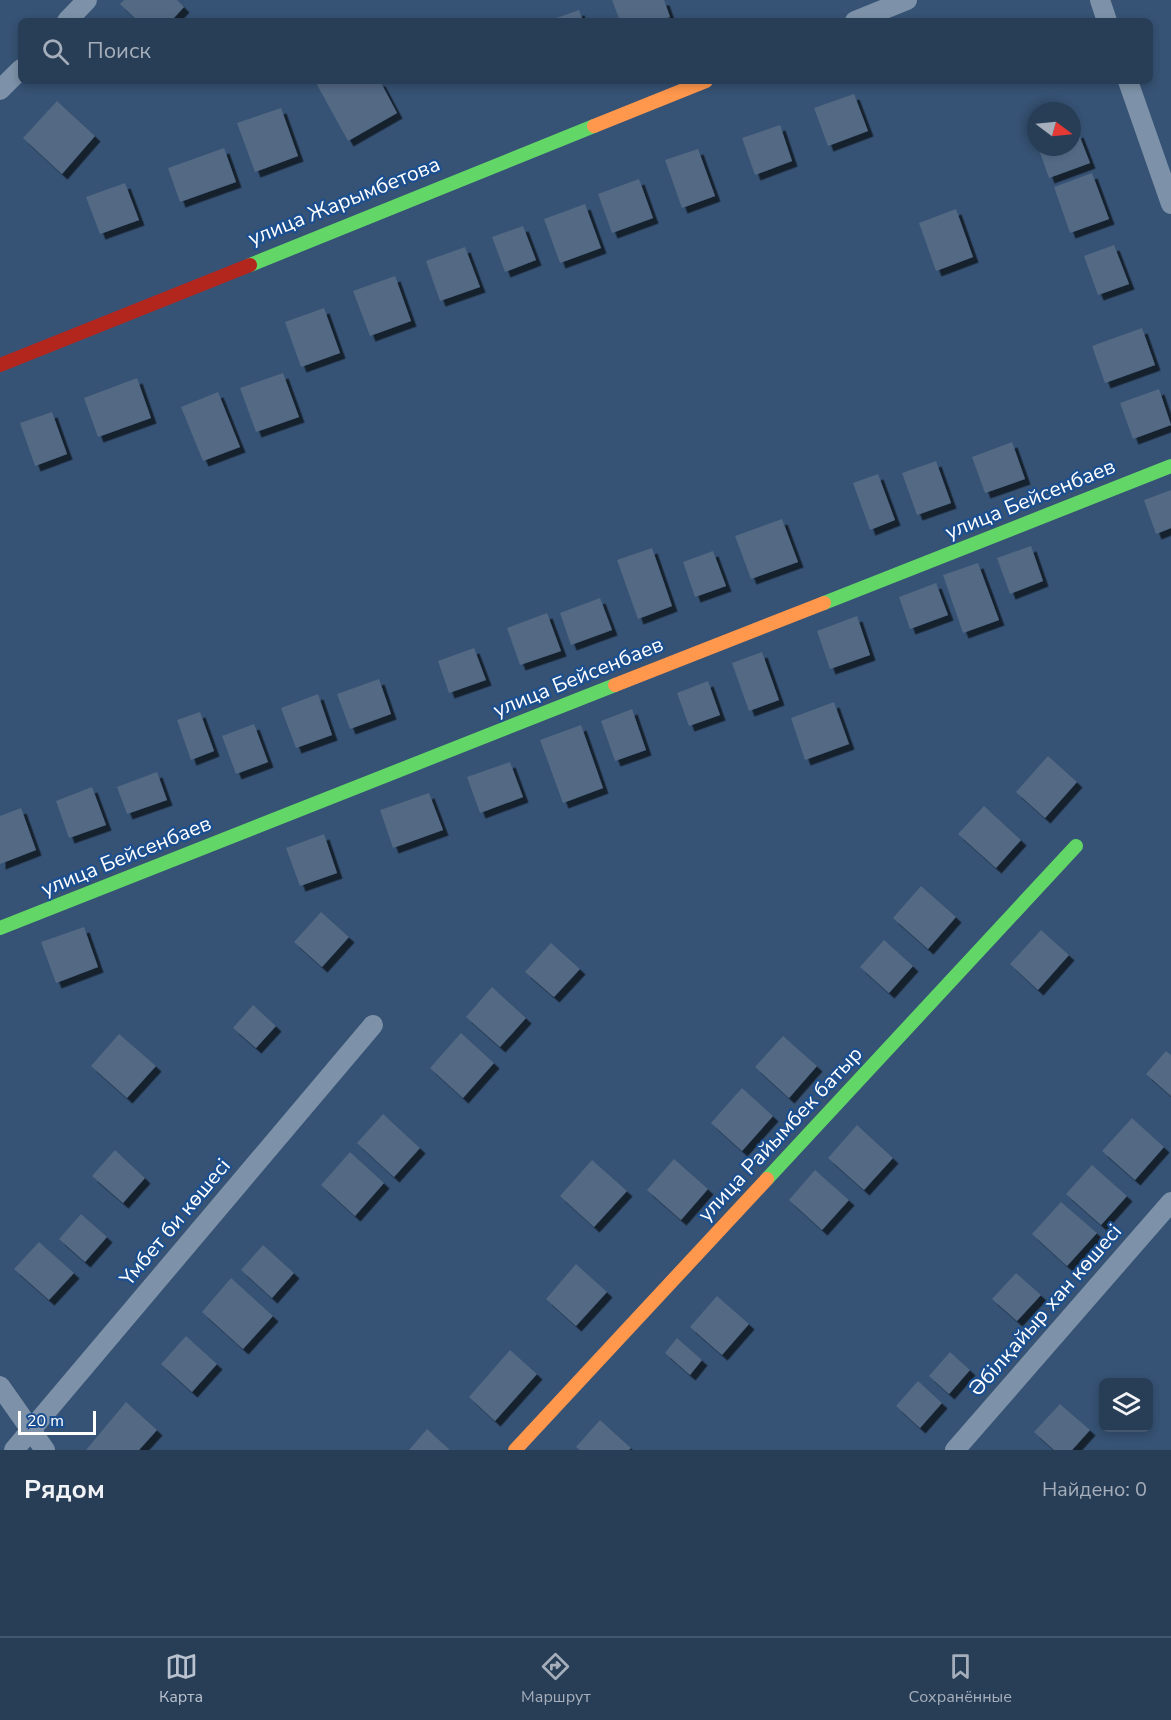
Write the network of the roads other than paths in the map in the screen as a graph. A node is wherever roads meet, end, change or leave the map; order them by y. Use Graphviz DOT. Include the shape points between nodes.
graph roads {
  1 [pos="87,0"];
  2 [pos="907,0"];
  3 [pos="1100,0"];
  4 [pos="70,18"];
  5 [pos="862,18"];
  6 [pos="1106,18"];
  7 [pos="18,72"];
  8 [pos="699,84"];
  9 [pos="1129,84"];
  10 [pos="0,90"];
  11 [pos="1171,204"];
  12 [pos="0,365"];
  13 [pos="1171,466"];
  14 [pos="1076,846"];
  15 [pos="0,928"];
  16 [pos="373,1025"];
  17 [pos="1171,1202"];
  18 [pos="0,1386"];
  19 [pos="31,1430"];
  20 [pos="14,1450"];
  21 [pos="45,1450"];
  22 [pos="516,1450"];
  23 [pos="955,1450"];
  1 -- 4 [label="street"];
  2 -- 5 [label="street"];
  3 -- 6 [label="street"];
  7 -- 10 [label="street"];
  8 -- 12 [label="street, улица Жарымбетова"];
  9 -- 11 [label="street"];
  13 -- 15 [label="street, улица Бейсенбаев"];
  14 -- 22 [label="street, улица Райымбек батыр"];
  16 -- 19 [label="street, Үмбет би көшесі"];
  17 -- 23 [label="street, Әбілқайыр хан көшесі"];
  18 -- 19 [label="street"];
  19 -- 20 [label="street, Үмбет би көшесі"];
  19 -- 21 [label="street"];
}
